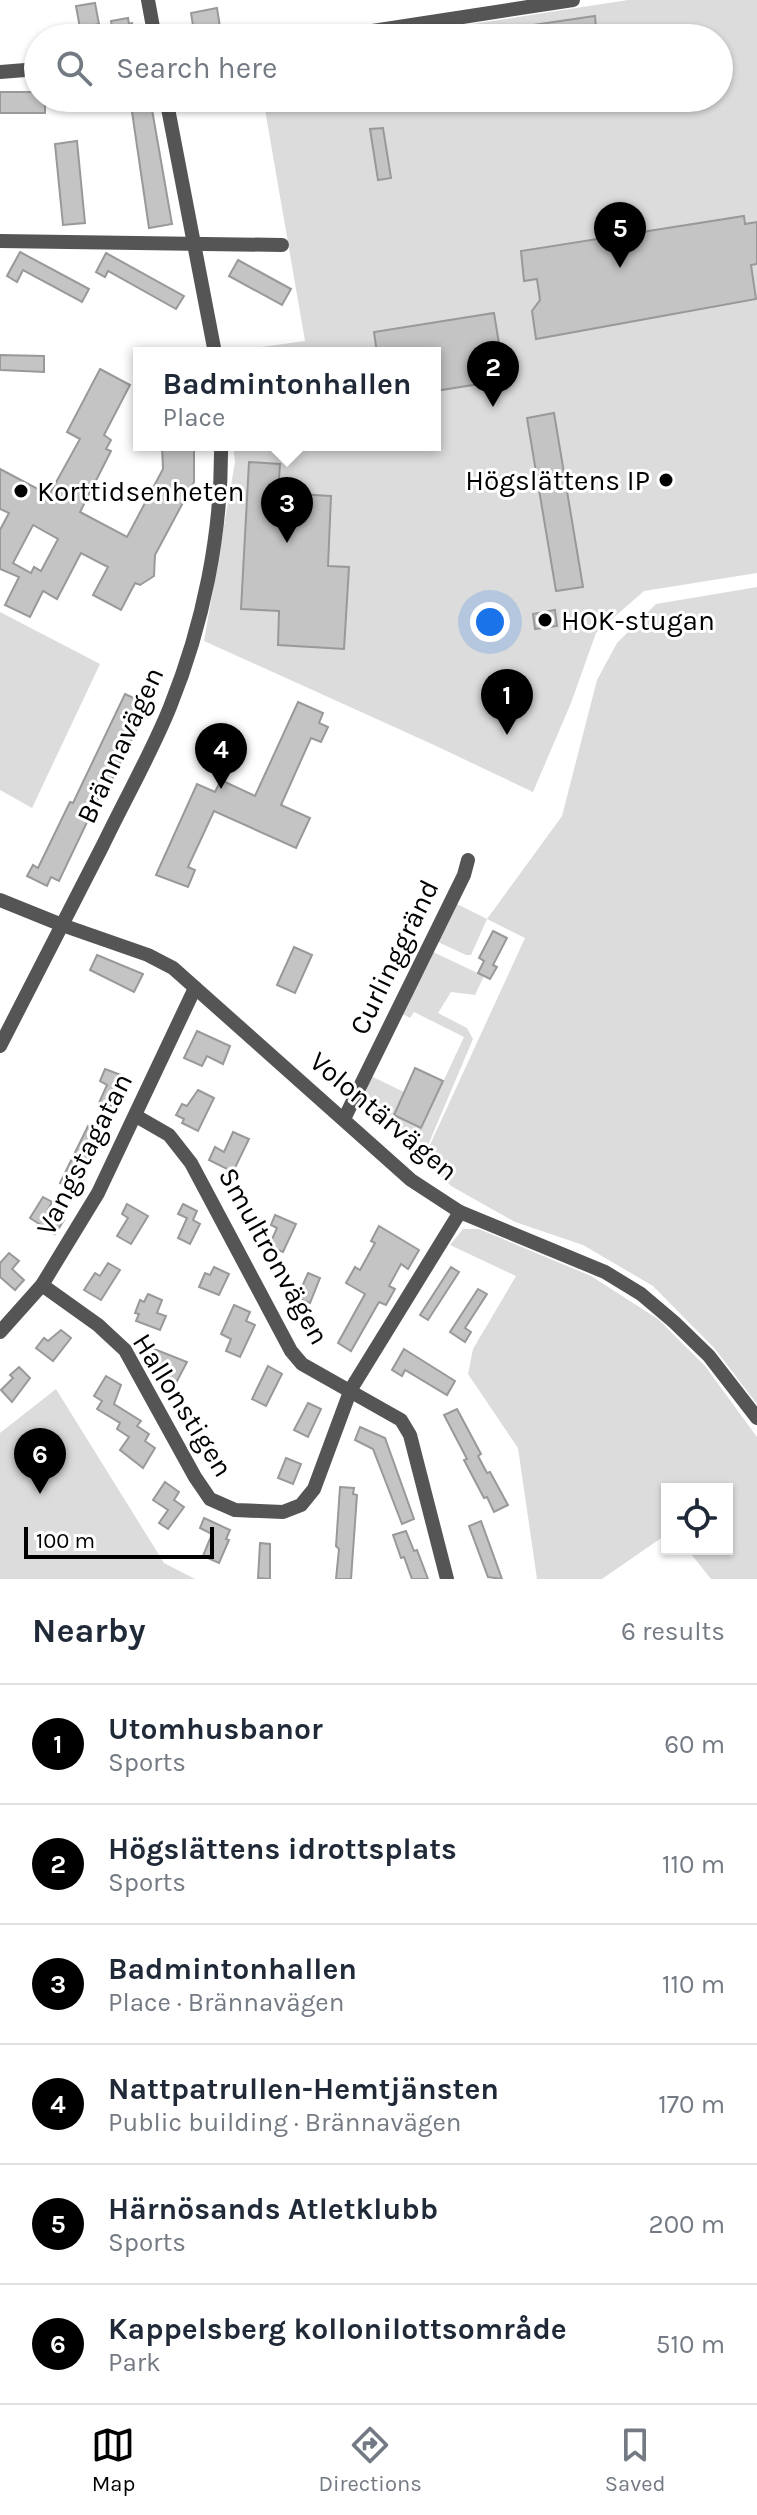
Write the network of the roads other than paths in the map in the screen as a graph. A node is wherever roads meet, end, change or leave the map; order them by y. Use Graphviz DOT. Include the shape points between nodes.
graph roads {
  1 [pos="148,0"];
  2 [pos="573,0"];
  3 [pos="152,24"];
  4 [pos="418,24"];
  5 [pos="24,70"];
  6 [pos="0,72"];
  7 [pos="169,112"];
  8 [pos="0,241"];
  9 [pos="195,244"];
  10 [pos="282,245"];
  11 [pos="214,347"];
  12 [pos="221,451"];
  13 [pos="468,860"];
  14 [pos="0,900"];
  15 [pos="62,925"];
  16 [pos="195,988"];
  17 [pos="0,1046"];
  18 [pos="136,1116"];
  19 [pos="344,1119"];
  20 [pos="460,1212"];
  21 [pos="42,1285"];
  22 [pos="0,1332"];
  23 [pos="351,1389"];
  24 [pos="757,1418"];
  25 [pos="447,1579"];
  1 -- 3 [label="street"];
  2 -- 4 [label="street"];
  5 -- 6 [label="street"];
  7 -- 9 [label="street"];
  8 -- 9 [label="street"];
  9 -- 10 [label="street"];
  9 -- 11 [label="street"];
  12 -- 15 [label="street, Brännavägen" via="211,563 182,675 153,745"];
  13 -- 19 [label="street, Curlinggränd"];
  14 -- 15 [label="street, Volontärvägen"];
  15 -- 16 [label="street, Volontärvägen" via="162,961"];
  15 -- 17 [label="street, Brännavägen"];
  16 -- 18 [label="street, Vangstagatan"];
  16 -- 19 [label="street, Volontärvägen"];
  18 -- 21 [label="street, Vangstagatan" via="98,1193"];
  18 -- 23 [label="street, Smultronvägen" via="169,1135 191,1163 291,1351 315,1373"];
  19 -- 20 [label="street, Volontärvägen" via="411,1180"];
  20 -- 23 [label="street"];
  20 -- 24 [label="street, Volontärvägen" via="605,1272 641,1294 709,1356"];
  21 -- 22 [label="street, Vangstagatan"];
  21 -- 23 [label="street, Hallonstigen" via="125,1350 210,1499 235,1510 295,1509 314,1489"];
  23 -- 25 [label="street, Smultronvägen" via="401,1420 410,1435"];
}
